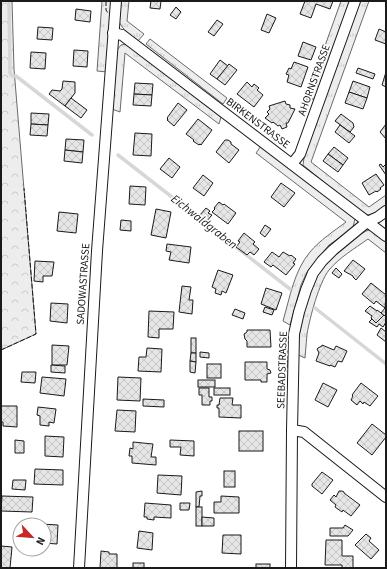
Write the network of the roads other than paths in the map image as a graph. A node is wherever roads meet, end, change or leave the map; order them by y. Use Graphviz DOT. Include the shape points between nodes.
graph roads {
  1 [pos="116,1"];
  2 [pos="355,1"];
  3 [pos="113,34"];
  4 [pos="292,164"];
  5 [pos="386,211"];
  6 [pos="367,222"];
  7 [pos="386,236"];
  8 [pos="292,430"];
  9 [pos="386,497"];
  10 [pos="79,568"];
  11 [pos="291,568"];
  1 -- 3 [label="street, SADOWASTRASSE"];
  2 -- 4 [label="street, AHORNSTRASSE" via="300,154"];
  3 -- 4 [label="street, BIRKENSTRASSE" via="122,35"];
  3 -- 10 [label="street, SADOWASTRASSE" via="97,251"];
  4 -- 6 [label="street, BIRKENSTRASSE"];
  5 -- 6 [label="street, SEEBADSTRASSE"];
  6 -- 7 [label="street, BIRKENSTRASSE"];
  6 -- 8 [label="street, SEEBADSTRASSE" via="322,261 314,272 298,312 294,334"];
  8 -- 9 [label="street" via="304,432"];
  8 -- 11 [label="street, SEEBADSTRASSE"];
}
